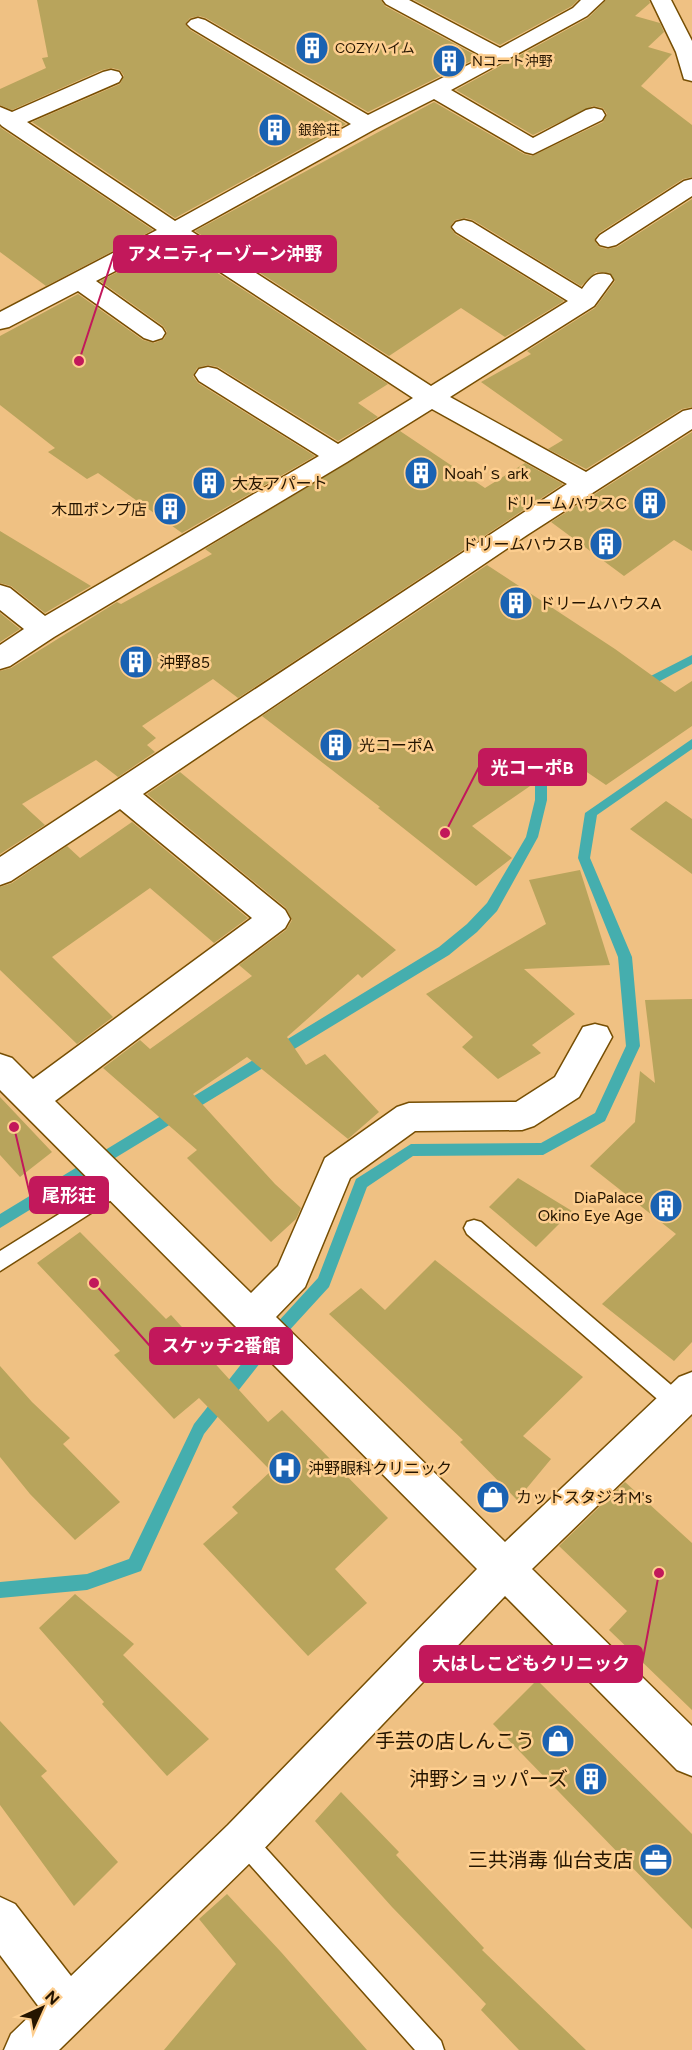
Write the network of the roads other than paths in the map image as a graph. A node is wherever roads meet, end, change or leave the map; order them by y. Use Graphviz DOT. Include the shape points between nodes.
graph roads {
  1 [pos="393,0"];
  2 [pos="594,0"];
  3 [pos="661,0"];
  4 [pos="198,24"];
  5 [pos="500,57"];
  6 [pos="692,74"];
  7 [pos="111,76"];
  8 [pos="435,90"];
  9 [pos="594,115"];
  10 [pos="5,117"];
  11 [pos="368,124"];
  12 [pos="692,186"];
  13 [pos="464,227"];
  14 [pos="174,231"];
  15 [pos="608,240"];
  16 [pos="601,280"];
  17 [pos="80,281"];
  18 [pos="585,301"];
  19 [pos="0,322"];
  20 [pos="153,333"];
  21 [pos="208,375"];
  22 [pos="430,397"];
  23 [pos="692,417"];
  24 [pos="338,456"];
  25 [pos="585,483"];
  26 [pos="0,594"];
  27 [pos="44,630"];
  28 [pos="0,659"];
  29 [pos="122,794"];
  30 [pos="0,873"];
  31 [pos="595,1037"];
  32 [pos="0,1068"];
  33 [pos="32,1099"];
  34 [pos="104,1169"];
  35 [pos="474,1228"];
  36 [pos="0,1262"];
  37 [pos="267,1332"];
  38 [pos="685,1396"];
  39 [pos="504,1569"];
  40 [pos="692,1755"];
  41 [pos="243,1840"];
  42 [pos="0,1919"];
  43 [pos="69,2009"];
  44 [pos="27,2050"];
  45 [pos="432,2050"];
  1 -- 5 [label="street"];
  2 -- 5 [label="street" via="580,12"];
  3 -- 6 [label="street" via="687,51"];
  4 -- 11 [label="street"];
  5 -- 8 [label="street"];
  7 -- 10 [label="street"];
  8 -- 9 [label="street" via="533,147"];
  8 -- 11 [label="street"];
  10 -- 14 [label="street"];
  11 -- 14 [label="street"];
  12 -- 15 [label="street"];
  13 -- 18 [label="street"];
  14 -- 17 [label="street"];
  14 -- 22 [label="street"];
  16 -- 18 [label="street"];
  17 -- 19 [label="street"];
  17 -- 20 [label="street"];
  18 -- 22 [label="street"];
  21 -- 24 [label="street"];
  22 -- 24 [label="street"];
  22 -- 25 [label="street"];
  23 -- 25 [label="street"];
  24 -- 27 [label="street"];
  25 -- 29 [label="street"];
  26 -- 27 [label="street"];
  27 -- 28 [label="street"];
  29 -- 30 [label="street"];
  29 -- 33 [label="street" via="274,919"];
  31 -- 37 [label="street" via="567,1086 522,1116 409,1117 337,1168"];
  32 -- 33 [label="street"];
  33 -- 34 [label="street"];
  34 -- 36 [label="lane"];
  34 -- 37 [label="street"];
  35 -- 38 [label="lane"];
  37 -- 39 [label="street"];
  38 -- 39 [label="street"];
  39 -- 40 [label="street"];
  39 -- 41 [label="street"];
  41 -- 43 [label="street"];
  41 -- 45 [label="lane"];
  42 -- 43 [label="street"];
  43 -- 44 [label="street"];
}
